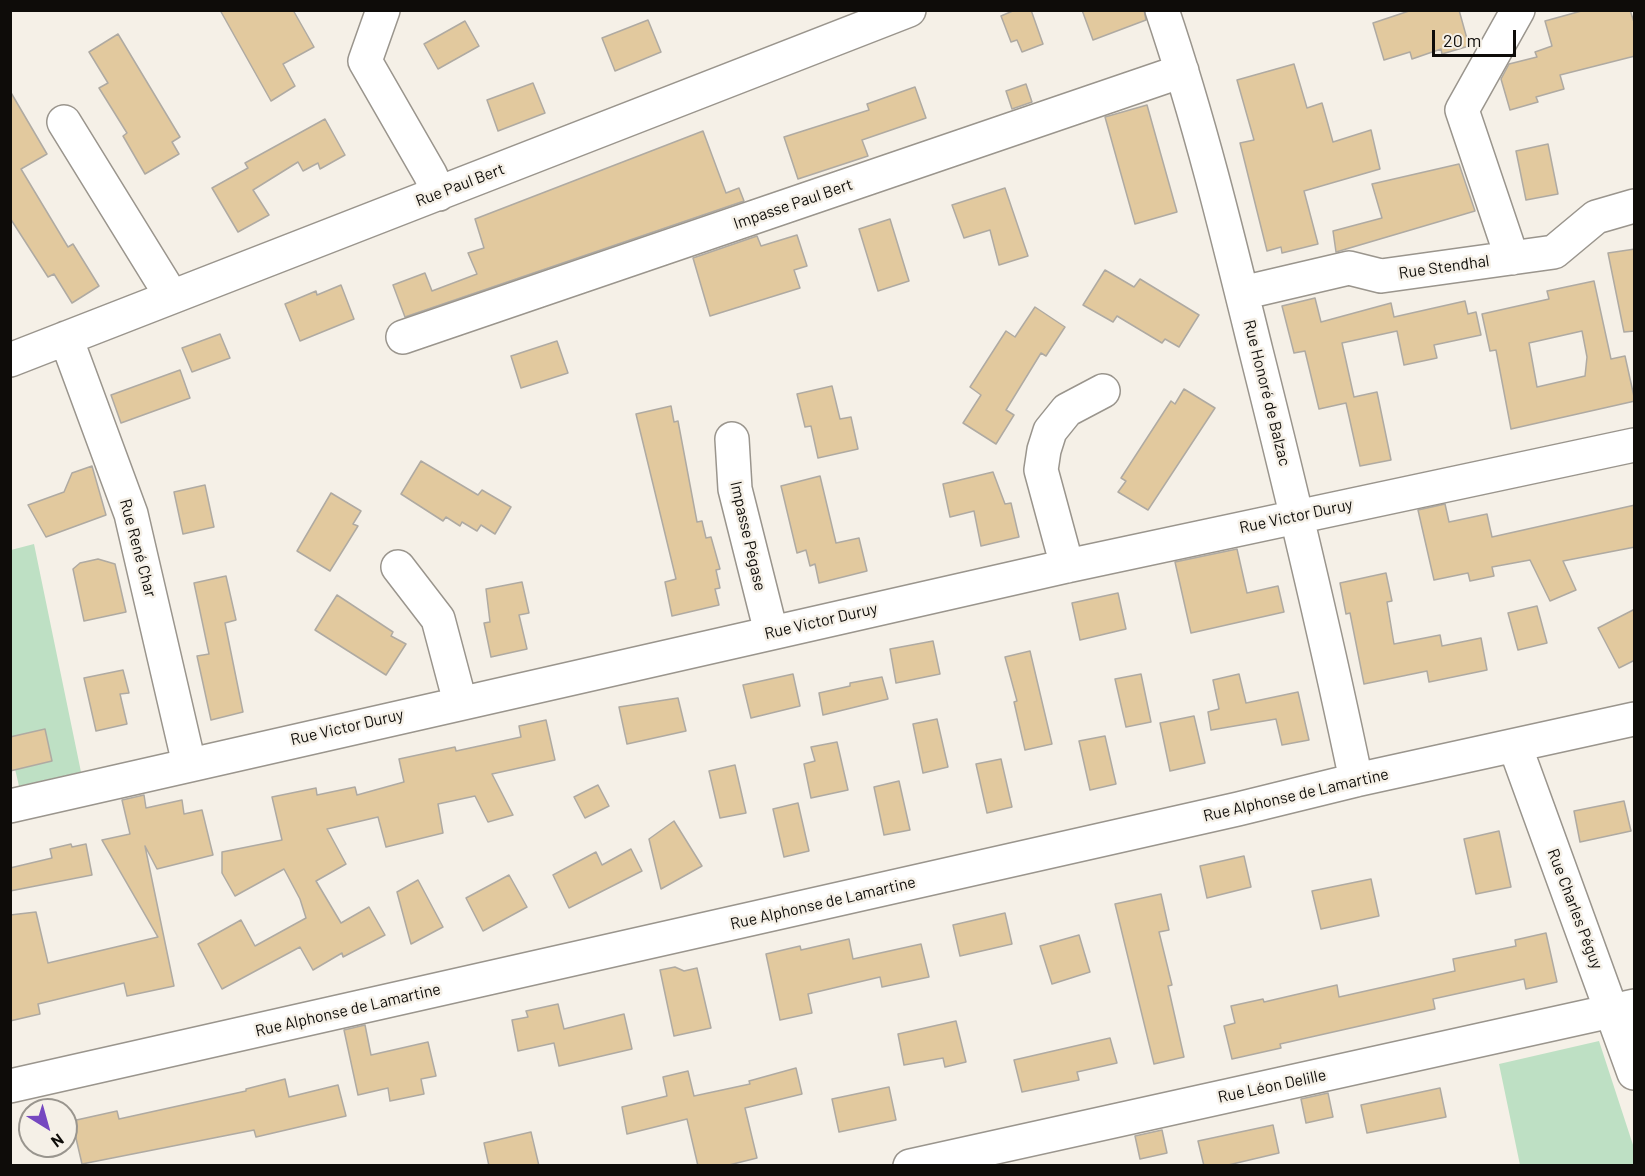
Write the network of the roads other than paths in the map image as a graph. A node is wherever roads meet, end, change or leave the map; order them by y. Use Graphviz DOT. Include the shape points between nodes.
graph roads {
  1 [pos="383,10"];
  2 [pos="909,10"];
  3 [pos="1162,10"];
  4 [pos="1518,10"];
  5 [pos="1182,70"];
  6 [pos="64,122"];
  7 [pos="439,194"];
  8 [pos="1635,206"];
  9 [pos="1512,258"];
  10 [pos="1242,293"];
  11 [pos="172,297"];
  12 [pos="403,337"];
  13 [pos="66,338"];
  14 [pos="10,360"];
  15 [pos="1103,391"];
  16 [pos="732,439"];
  17 [pos="1635,445"];
  18 [pos="1297,515"];
  19 [pos="1067,566"];
  20 [pos="398,567"];
  21 [pos="771,632"];
  22 [pos="460,702"];
  23 [pos="1635,719"];
  24 [pos="1515,746"];
  25 [pos="189,764"];
  26 [pos="1356,780"];
  27 [pos="10,806"];
  28 [pos="1624,1009"];
  29 [pos="1635,1073"];
  30 [pos="10,1086"];
  31 [pos="910,1166"];
  1 -- 7 [label="street" via="365,61"];
  2 -- 7 [label="street, Rue Paul Bert"];
  3 -- 5 [label="street, Rue Honoré de Balzac"];
  4 -- 9 [label="street" via="1462,110"];
  5 -- 10 [label="street, Rue Honoré de Balzac"];
  5 -- 12 [label="street, Impasse Paul Bert"];
  6 -- 11 [label="street"];
  7 -- 11 [label="street, Rue Paul Bert"];
  8 -- 9 [label="street, Rue Stendhal" via="1596,217 1554,252"];
  9 -- 10 [label="street, Rue Stendhal" via="1381,276 1349,268"];
  10 -- 18 [label="street, Rue Honoré de Balzac"];
  11 -- 13 [label="street, Rue Paul Bert"];
  13 -- 14 [label="street, Rue Paul Bert"];
  13 -- 25 [label="street, Rue René Char" via="131,514"];
  15 -- 19 [label="street" via="1066,410 1050,431 1044,450 1041,470"];
  16 -- 21 [label="street, Impasse Pégase" via="735,489"];
  17 -- 18 [label="street, Rue Victor Duruy"];
  18 -- 19 [label="street, Rue Victor Duruy"];
  18 -- 26 [label="street, Rue Honoré de Balzac"];
  19 -- 21 [label="street, Rue Victor Duruy"];
  20 -- 22 [label="street" via="438,619"];
  21 -- 22 [label="street, Rue Victor Duruy"];
  22 -- 25 [label="street, Rue Victor Duruy"];
  23 -- 24 [label="street, Rue Alphonse de Lamartine"];
  24 -- 26 [label="street, Rue Alphonse de Lamartine"];
  24 -- 28 [label="street, Rue Charles Péguy"];
  25 -- 27 [label="street, Rue Victor Duruy"];
  26 -- 30 [label="street, Rue Alphonse de Lamartine"];
  28 -- 29 [label="street, Rue Charles Péguy"];
  28 -- 31 [label="street, Rue Léon Delille"];
}
